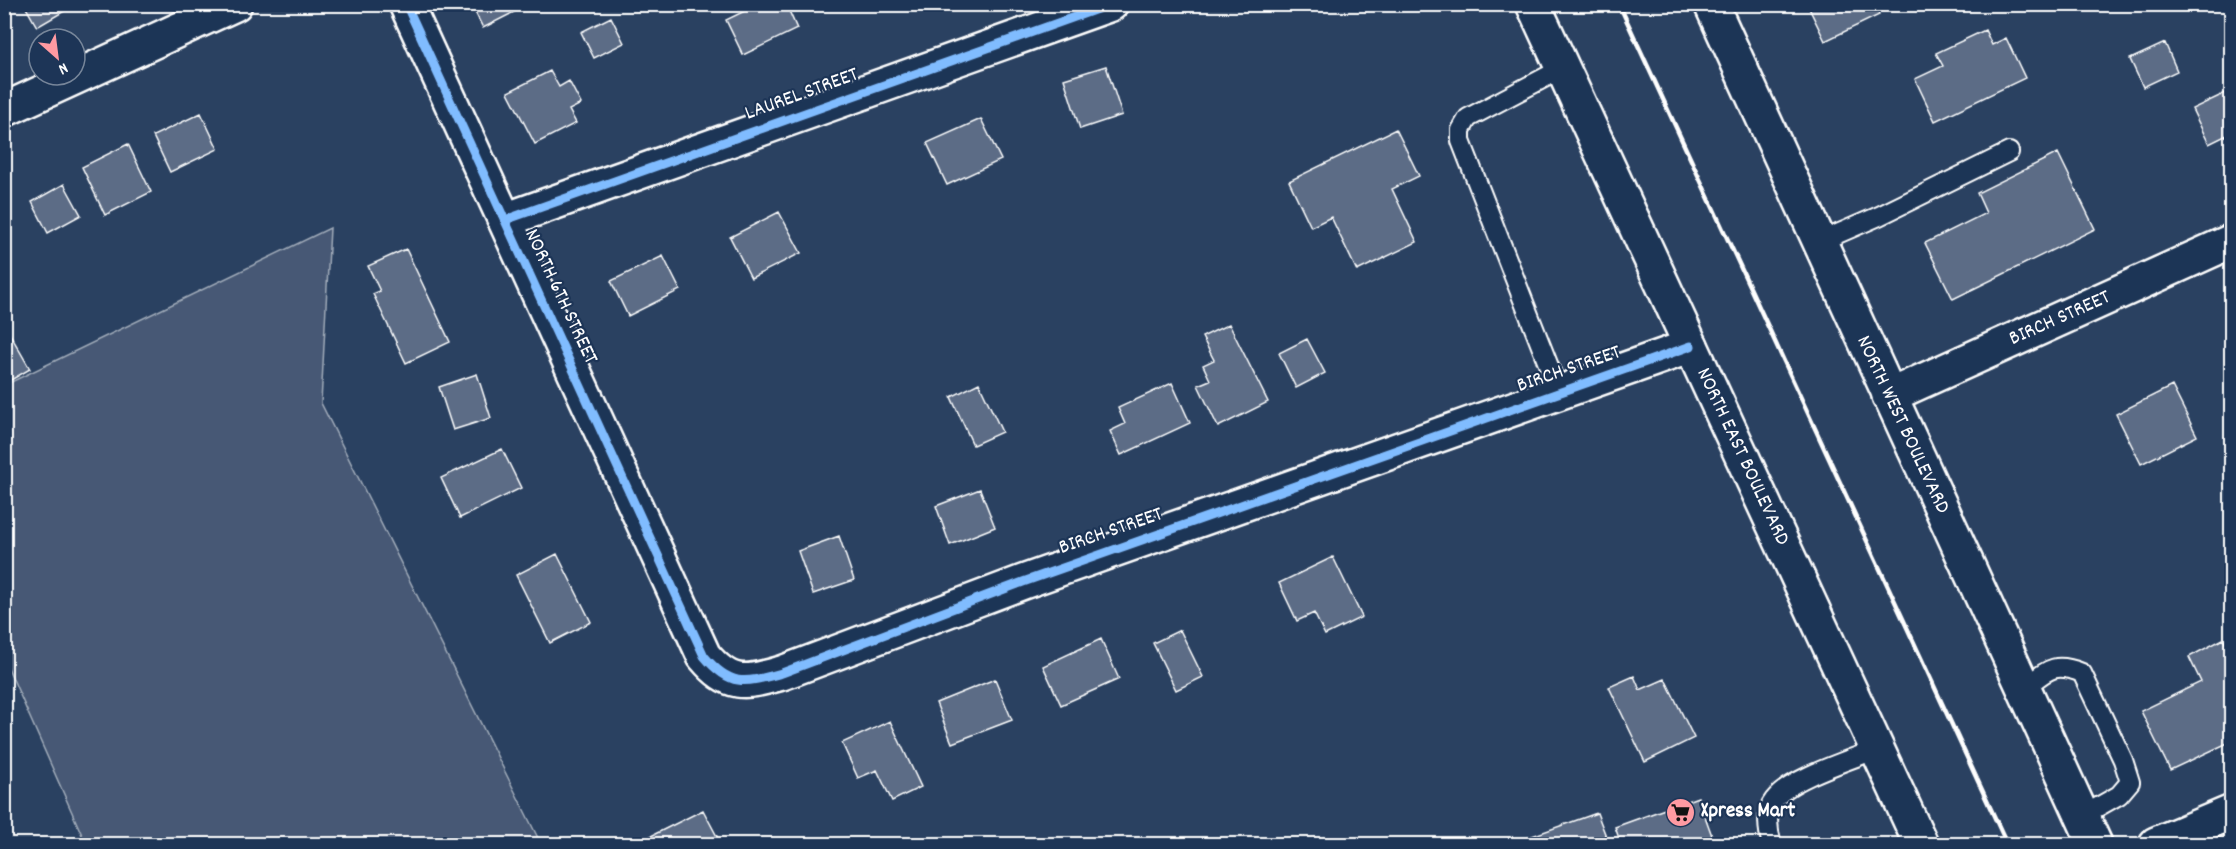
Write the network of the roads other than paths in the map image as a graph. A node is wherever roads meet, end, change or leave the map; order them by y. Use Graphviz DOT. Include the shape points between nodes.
graph roads {
  1 [pos="235,4"];
  2 [pos="406,4"];
  3 [pos="1111,4"];
  4 [pos="1533,4"];
  5 [pos="1711,4"];
  6 [pos="1563,68"];
  7 [pos="4,110"];
  8 [pos="2010,152"];
  9 [pos="505,220"];
  10 [pos="2232,241"];
  11 [pos="1819,242"];
  12 [pos="1691,346"];
  13 [pos="1559,393"];
  14 [pos="1889,396"];
  15 [pos="636,507"];
  16 [pos="2023,689"];
  17 [pos="1877,749"];
  18 [pos="2232,812"];
  19 [pos="2088,830"];
  20 [pos="1772,844"];
  21 [pos="1921,844"];
  22 [pos="2156,844"];
  1 -- 7 [label="street"];
  2 -- 9 [label="street, NORTH 6TH STREET"];
  3 -- 9 [label="street, LAUREL STREET"];
  4 -- 6 [label="street, NORTH EAST BOULEVARD"];
  5 -- 11 [label="street, NORTH WEST BOULEVARD"];
  6 -- 12 [label="street, NORTH EAST BOULEVARD"];
  6 -- 13 [label="lane" via="1468,118 1461,130 1461,141"];
  8 -- 11 [label="lane"];
  9 -- 15 [label="street, NORTH 6TH STREET"];
  10 -- 14 [label="street, BIRCH STREET"];
  11 -- 14 [label="street, NORTH WEST BOULEVARD"];
  12 -- 13 [label="street, BIRCH STREET"];
  12 -- 17 [label="street, NORTH EAST BOULEVARD"];
  13 -- 15 [label="street, BIRCH STREET" via="1023,582 782,673 750,681 726,677 704,656"];
  14 -- 16 [label="street, NORTH WEST BOULEVARD"];
  16 -- 19 [label="street, NORTH WEST BOULEVARD"];
  16 -- 19 [label="lane" via="2049,670 2064,666 2082,672 2123,760 2130,782"];
  17 -- 20 [label="lane" via="1787,786 1772,802 1767,830"];
  17 -- 21 [label="street, NORTH EAST BOULEVARD"];
  18 -- 22 [label="street"];
}
